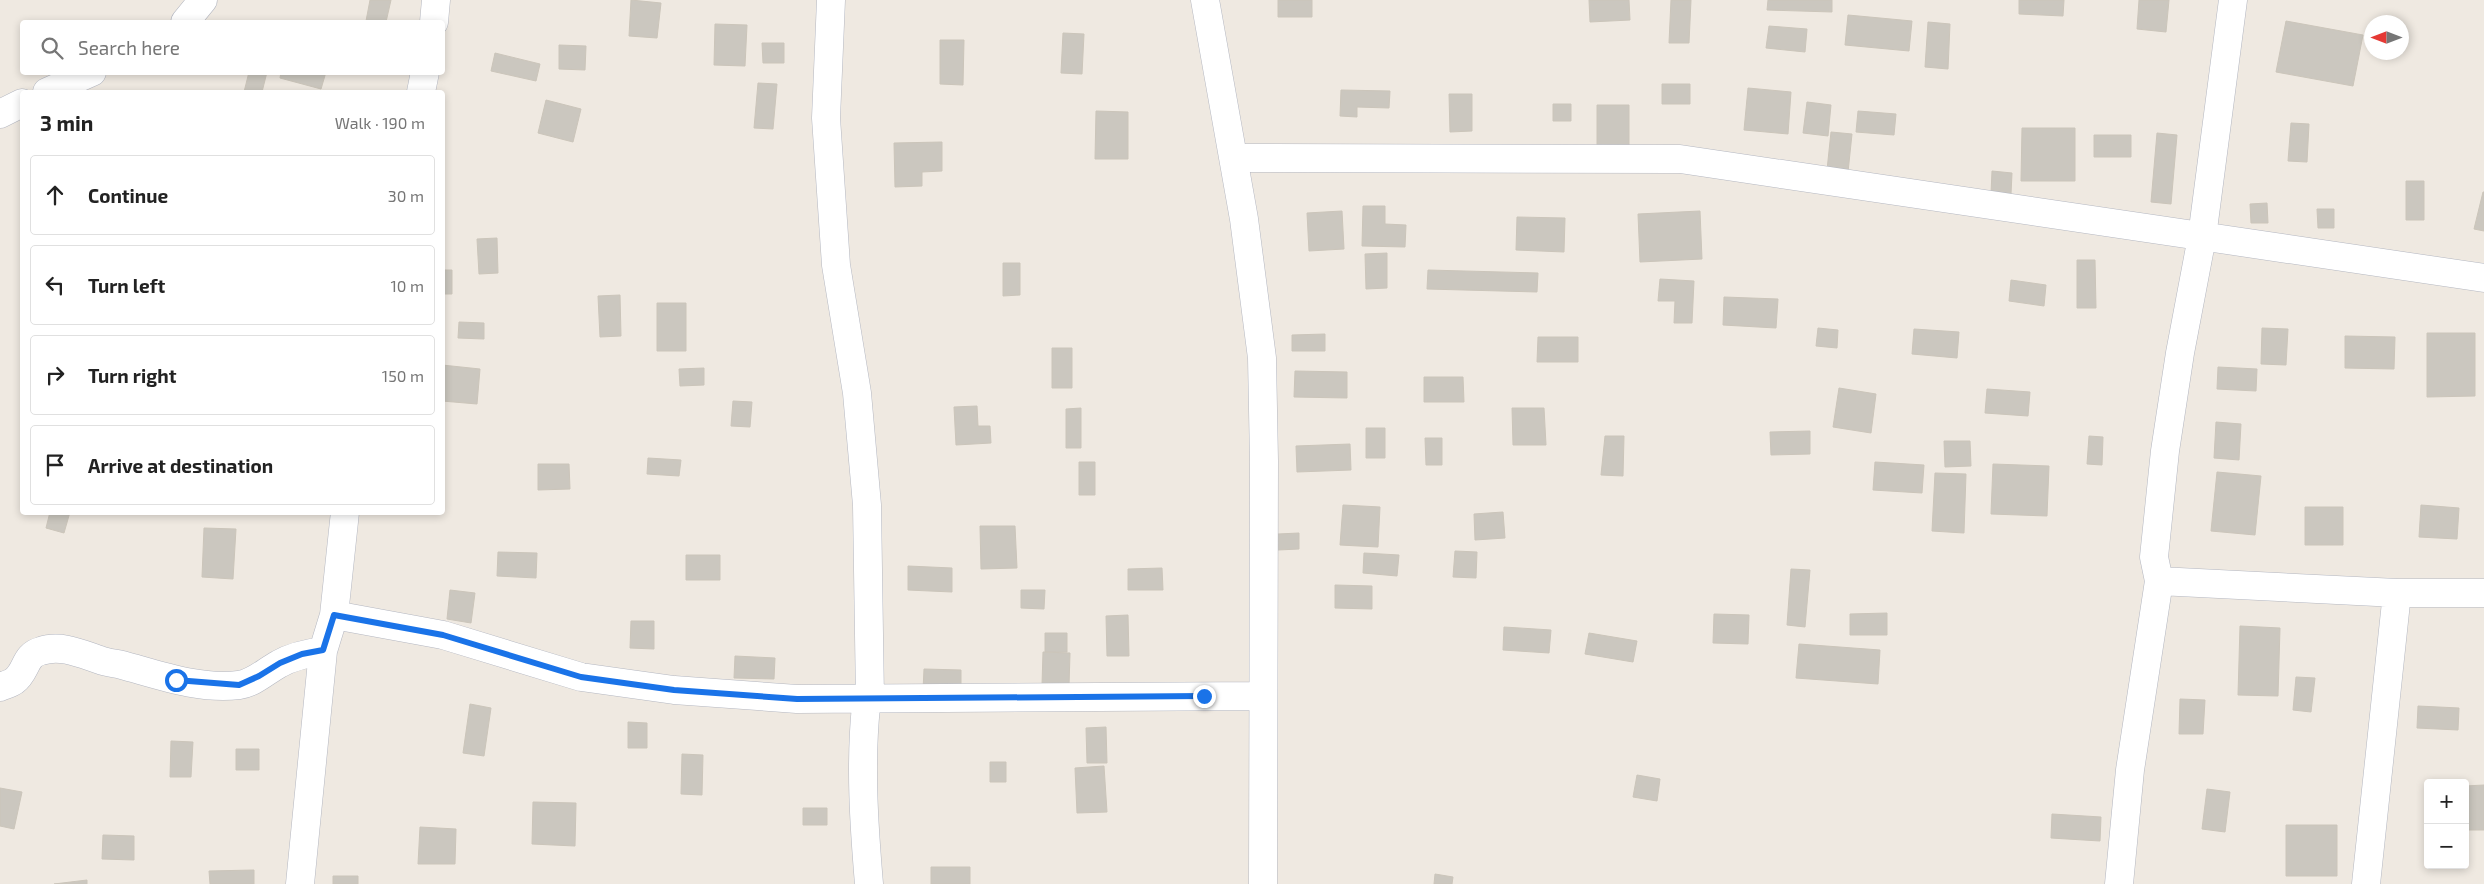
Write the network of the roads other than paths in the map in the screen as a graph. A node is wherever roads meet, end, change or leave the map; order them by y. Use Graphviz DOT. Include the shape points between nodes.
graph roads {
  1 [pos="203,0"];
  2 [pos="436,0"];
  3 [pos="831,0"];
  4 [pos="1205,0"];
  5 [pos="2234,0"];
  6 [pos="187,20"];
  7 [pos="434,20"];
  8 [pos="85,75"];
  9 [pos="424,75"];
  10 [pos="52,90"];
  11 [pos="421,90"];
  12 [pos="20,104"];
  13 [pos="0,114"];
  14 [pos="1235,158"];
  15 [pos="2202,237"];
  16 [pos="2484,278"];
  17 [pos="345,515"];
  18 [pos="2159,582"];
  19 [pos="2397,593"];
  20 [pos="2484,593"];
  21 [pos="334,615"];
  22 [pos="323,650"];
  23 [pos="0,686"];
  24 [pos="1264,696"];
  25 [pos="870,699"];
  26 [pos="300,884"];
  27 [pos="869,884"];
  28 [pos="1263,884"];
  29 [pos="2119,884"];
  30 [pos="2366,884"];
  1 -- 6 [label="street"];
  2 -- 7 [label="street"];
  3 -- 25 [label="street" via="826,118 836,264 857,393 866,505"];
  4 -- 14 [label="street"];
  5 -- 15 [label="street"];
  8 -- 10 [label="street"];
  9 -- 11 [label="street"];
  12 -- 13 [label="street"];
  14 -- 15 [label="street" via="1680,159"];
  14 -- 24 [label="street" via="1262,358"];
  15 -- 16 [label="street"];
  15 -- 18 [label="street" via="2165,451 2154,557"];
  17 -- 21 [label="street"];
  18 -- 19 [label="street"];
  18 -- 29 [label="street" via="2130,770"];
  19 -- 20 [label="street"];
  19 -- 30 [label="street"];
  21 -- 22 [label="street"];
  21 -- 25 [label="street" via="443,635 581,677 674,690 797,699"];
  22 -- 23 [label="street" via="280,663 239,685 163,678 84,653 41,650 28,658 23,672 14,682"];
  22 -- 26 [label="street"];
  24 -- 25 [label="street"];
  24 -- 28 [label="street"];
  25 -- 27 [label="street" via="866,706 863,753 863,809"];
}
